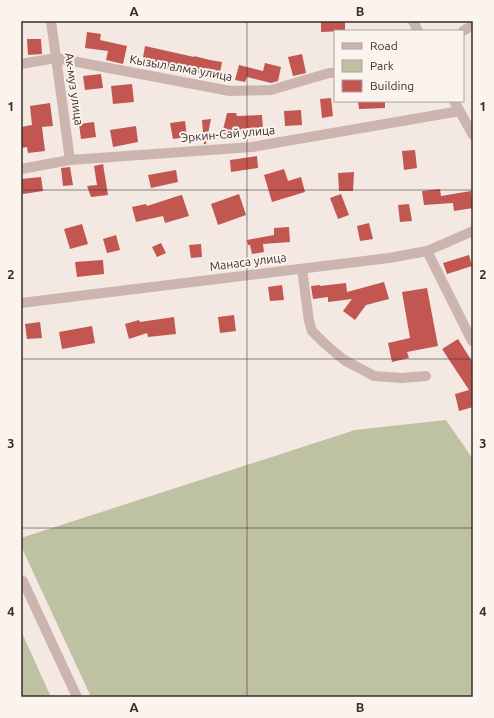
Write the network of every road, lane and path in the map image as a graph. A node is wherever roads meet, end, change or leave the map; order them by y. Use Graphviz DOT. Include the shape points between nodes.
graph roads {
  1 [pos="51,21"];
  2 [pos="413,21"];
  3 [pos="473,25"];
  4 [pos="418,30"];
  5 [pos="464,30"];
  6 [pos="56,58"];
  7 [pos="21,64"];
  8 [pos="334,73"];
  9 [pos="455,102"];
  10 [pos="460,111"];
  11 [pos="470,124"];
  12 [pos="473,135"];
  13 [pos="70,160"];
  14 [pos="21,169"];
  15 [pos="473,231"];
  16 [pos="427,251"];
  17 [pos="302,269"];
  18 [pos="21,303"];
  19 [pos="472,341"];
  20 [pos="426,376"];
  21 [pos="23,581"];
  22 [pos="77,697"];
  1 -- 6 [label="street, Ак-муз улица"];
  2 -- 4 [label="street"];
  3 -- 5 [label="street"];
  6 -- 7 [label="street, Кызыл алма улица"];
  6 -- 8 [label="street, Кызыл алма улица" via="230,92 271,90"];
  6 -- 13 [label="street, Ак-муз улица"];
  9 -- 10 [label="street"];
  10 -- 11 [label="street"];
  10 -- 13 [label="street, Эркин-Сай улица" via="252,147"];
  11 -- 12 [label="street"];
  13 -- 14 [label="street, Эркин-Сай улица"];
  15 -- 16 [label="street, Манаса улица"];
  16 -- 17 [label="street, Манаса улица"];
  16 -- 19 [label="street"];
  17 -- 18 [label="street, Манаса улица"];
  17 -- 20 [label="street" via="312,331 325,344 344,360 374,376"];
  21 -- 22 [label="street"];
}
